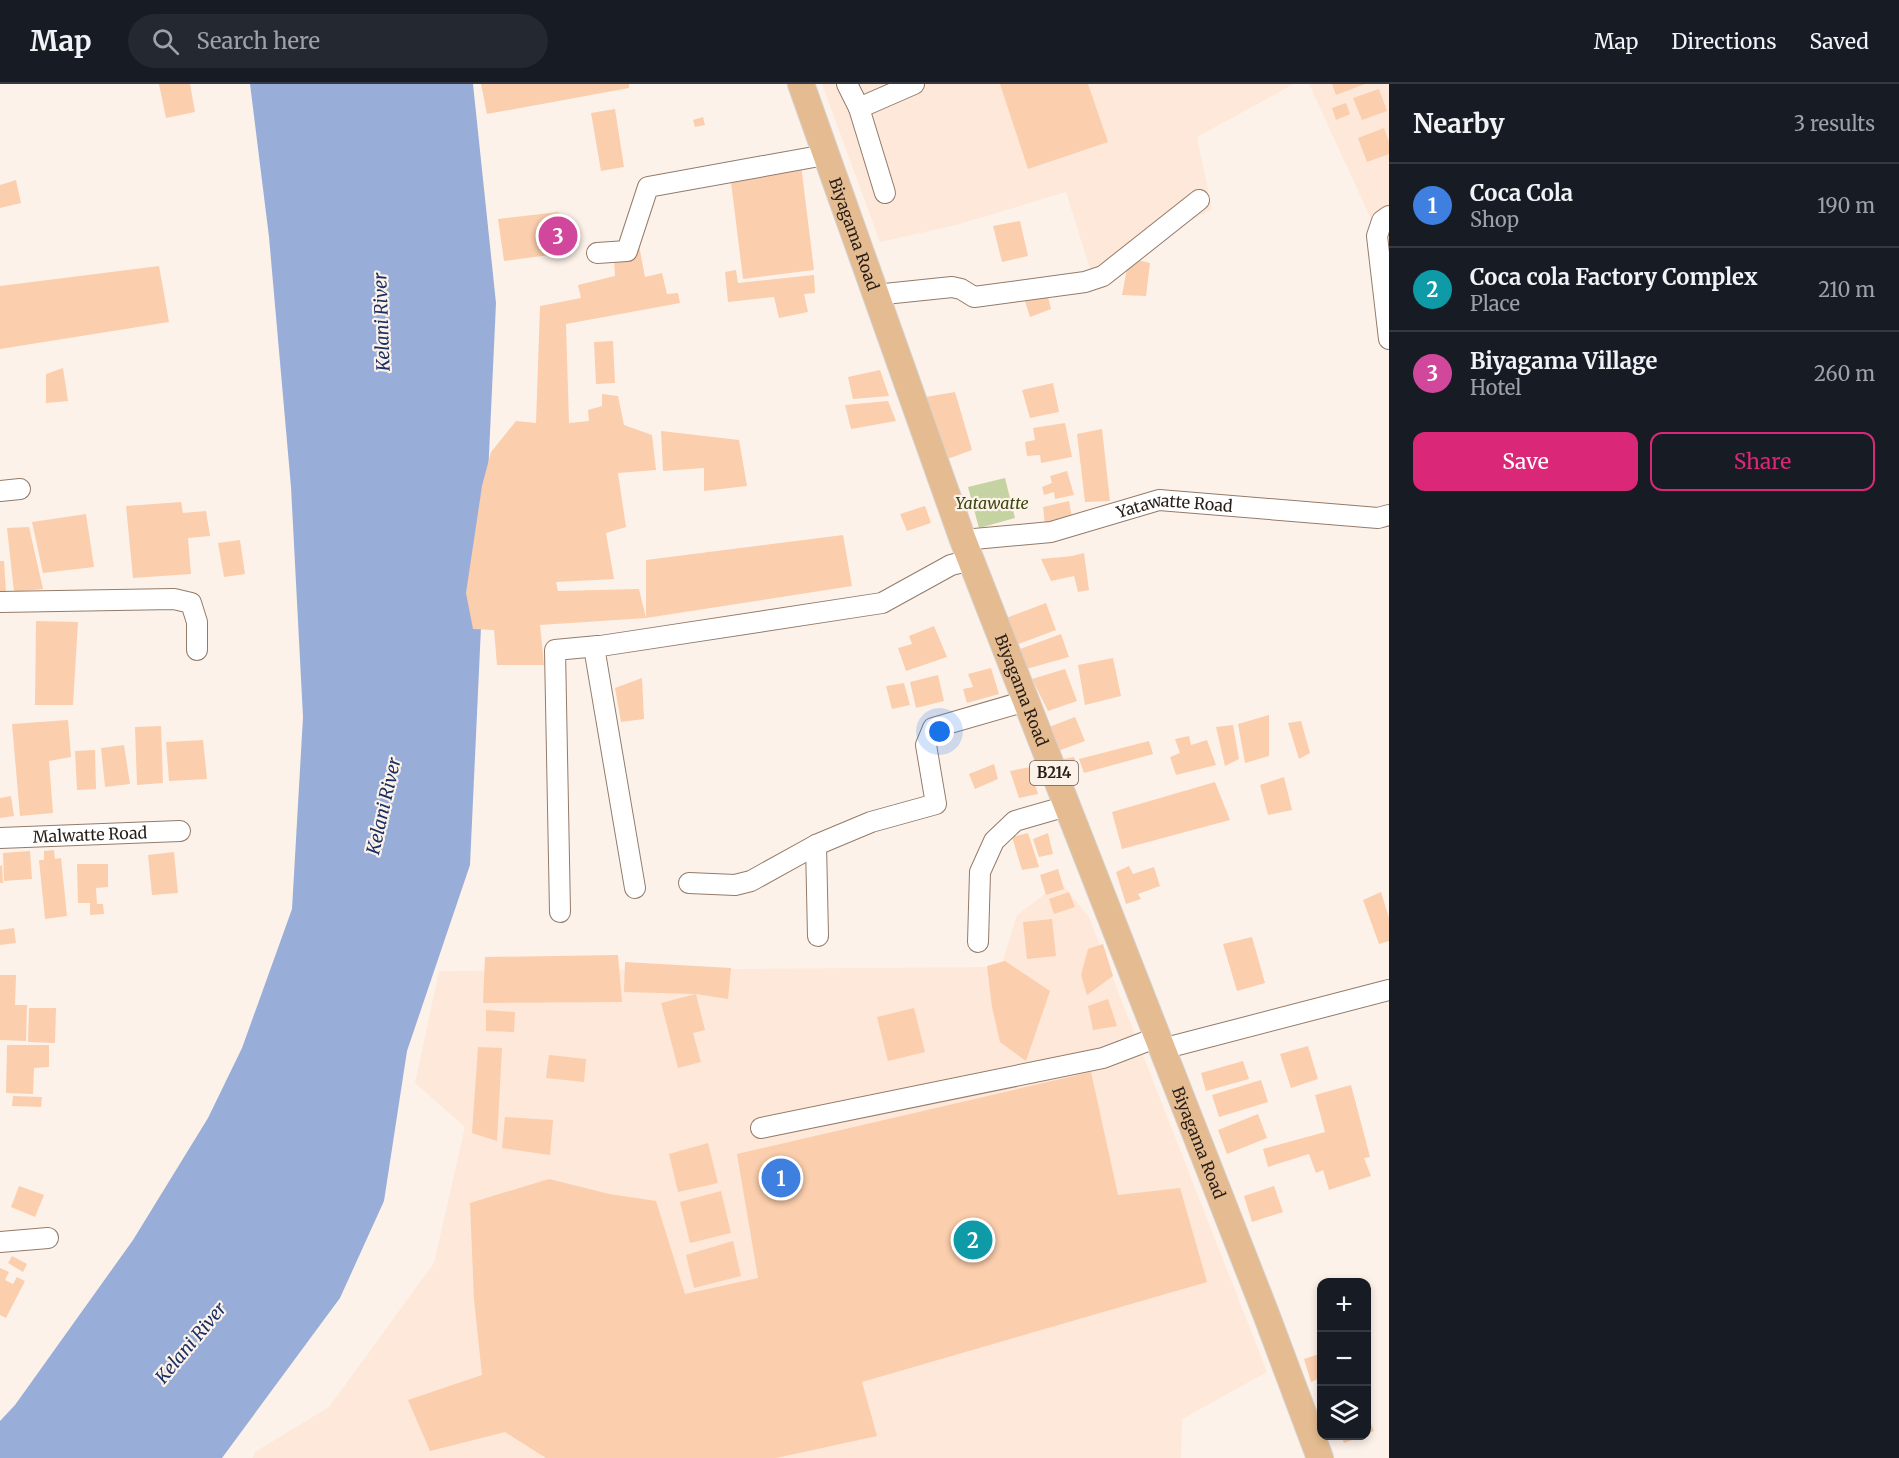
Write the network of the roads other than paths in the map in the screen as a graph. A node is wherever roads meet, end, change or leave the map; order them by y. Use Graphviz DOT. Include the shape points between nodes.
graph roads {
  1 [pos="801,84"];
  2 [pos="847,84"];
  3 [pos="914,84"];
  4 [pos="859,108"];
  5 [pos="825,155"];
  6 [pos="885,193"];
  7 [pos="1199,200"];
  8 [pos="1389,216"];
  9 [pos="597,253"];
  10 [pos="875,295"];
  11 [pos="1389,339"];
  12 [pos="1389,515"];
  13 [pos="967,550"];
  14 [pos="0,602"];
  15 [pos="598,646"];
  16 [pos="197,650"];
  17 [pos="1026,701"];
  18 [pos="1067,806"];
  19 [pos="180,831"];
  20 [pos="0,838"];
  21 [pos="816,845"];
  22 [pos="689,883"];
  23 [pos="635,888"];
  24 [pos="560,912"];
  25 [pos="818,936"];
  26 [pos="978,942"];
  27 [pos="1389,990"];
  28 [pos="1160,1043"];
  29 [pos="761,1128"];
  30 [pos="48,1238"];
  31 [pos="0,1242"];
  32 [pos="1320,1458"];
  1 -- 5 [label="main road, Biyagama Road / B214"];
  2 -- 4 [label="street"];
  3 -- 4 [label="street"];
  4 -- 6 [label="street"];
  5 -- 9 [label="street" via="648,187 627,251"];
  5 -- 10 [label="main road, Biyagama Road / B214"];
  7 -- 10 [label="street" via="1103,276 1085,282 975,297 952,287"];
  8 -- 11 [label="street" via="1382,220 1377,236"];
  10 -- 13 [label="main road, Biyagama Road / B214"];
  12 -- 13 [label="street, Yatawatte Road" via="1378,518 1159,500 1051,532"];
  13 -- 15 [label="street, Yatawatte Road" via="951,565 882,603"];
  13 -- 17 [label="main road, Biyagama Road / B214"];
  14 -- 16 [label="street" via="174,598 191,603 197,622"];
  15 -- 23 [label="street" via="594,647"];
  15 -- 24 [label="street, Yatawatte Road" via="555,650"];
  17 -- 18 [label="main road, Biyagama Road / B214"];
  17 -- 21 [label="street" via="933,728 926,745 936,804 870,822"];
  18 -- 26 [label="street" via="1016,821 994,841 980,872"];
  18 -- 28 [label="main road, Biyagama Road / B214"];
  19 -- 20 [label="street, Malwatte Road"];
  21 -- 22 [label="street" via="751,881 735,885"];
  21 -- 25 [label="street"];
  27 -- 28 [label="street"];
  28 -- 29 [label="street"];
  28 -- 32 [label="main road, Biyagama Road / B214"];
  30 -- 31 [label="street"];
}
